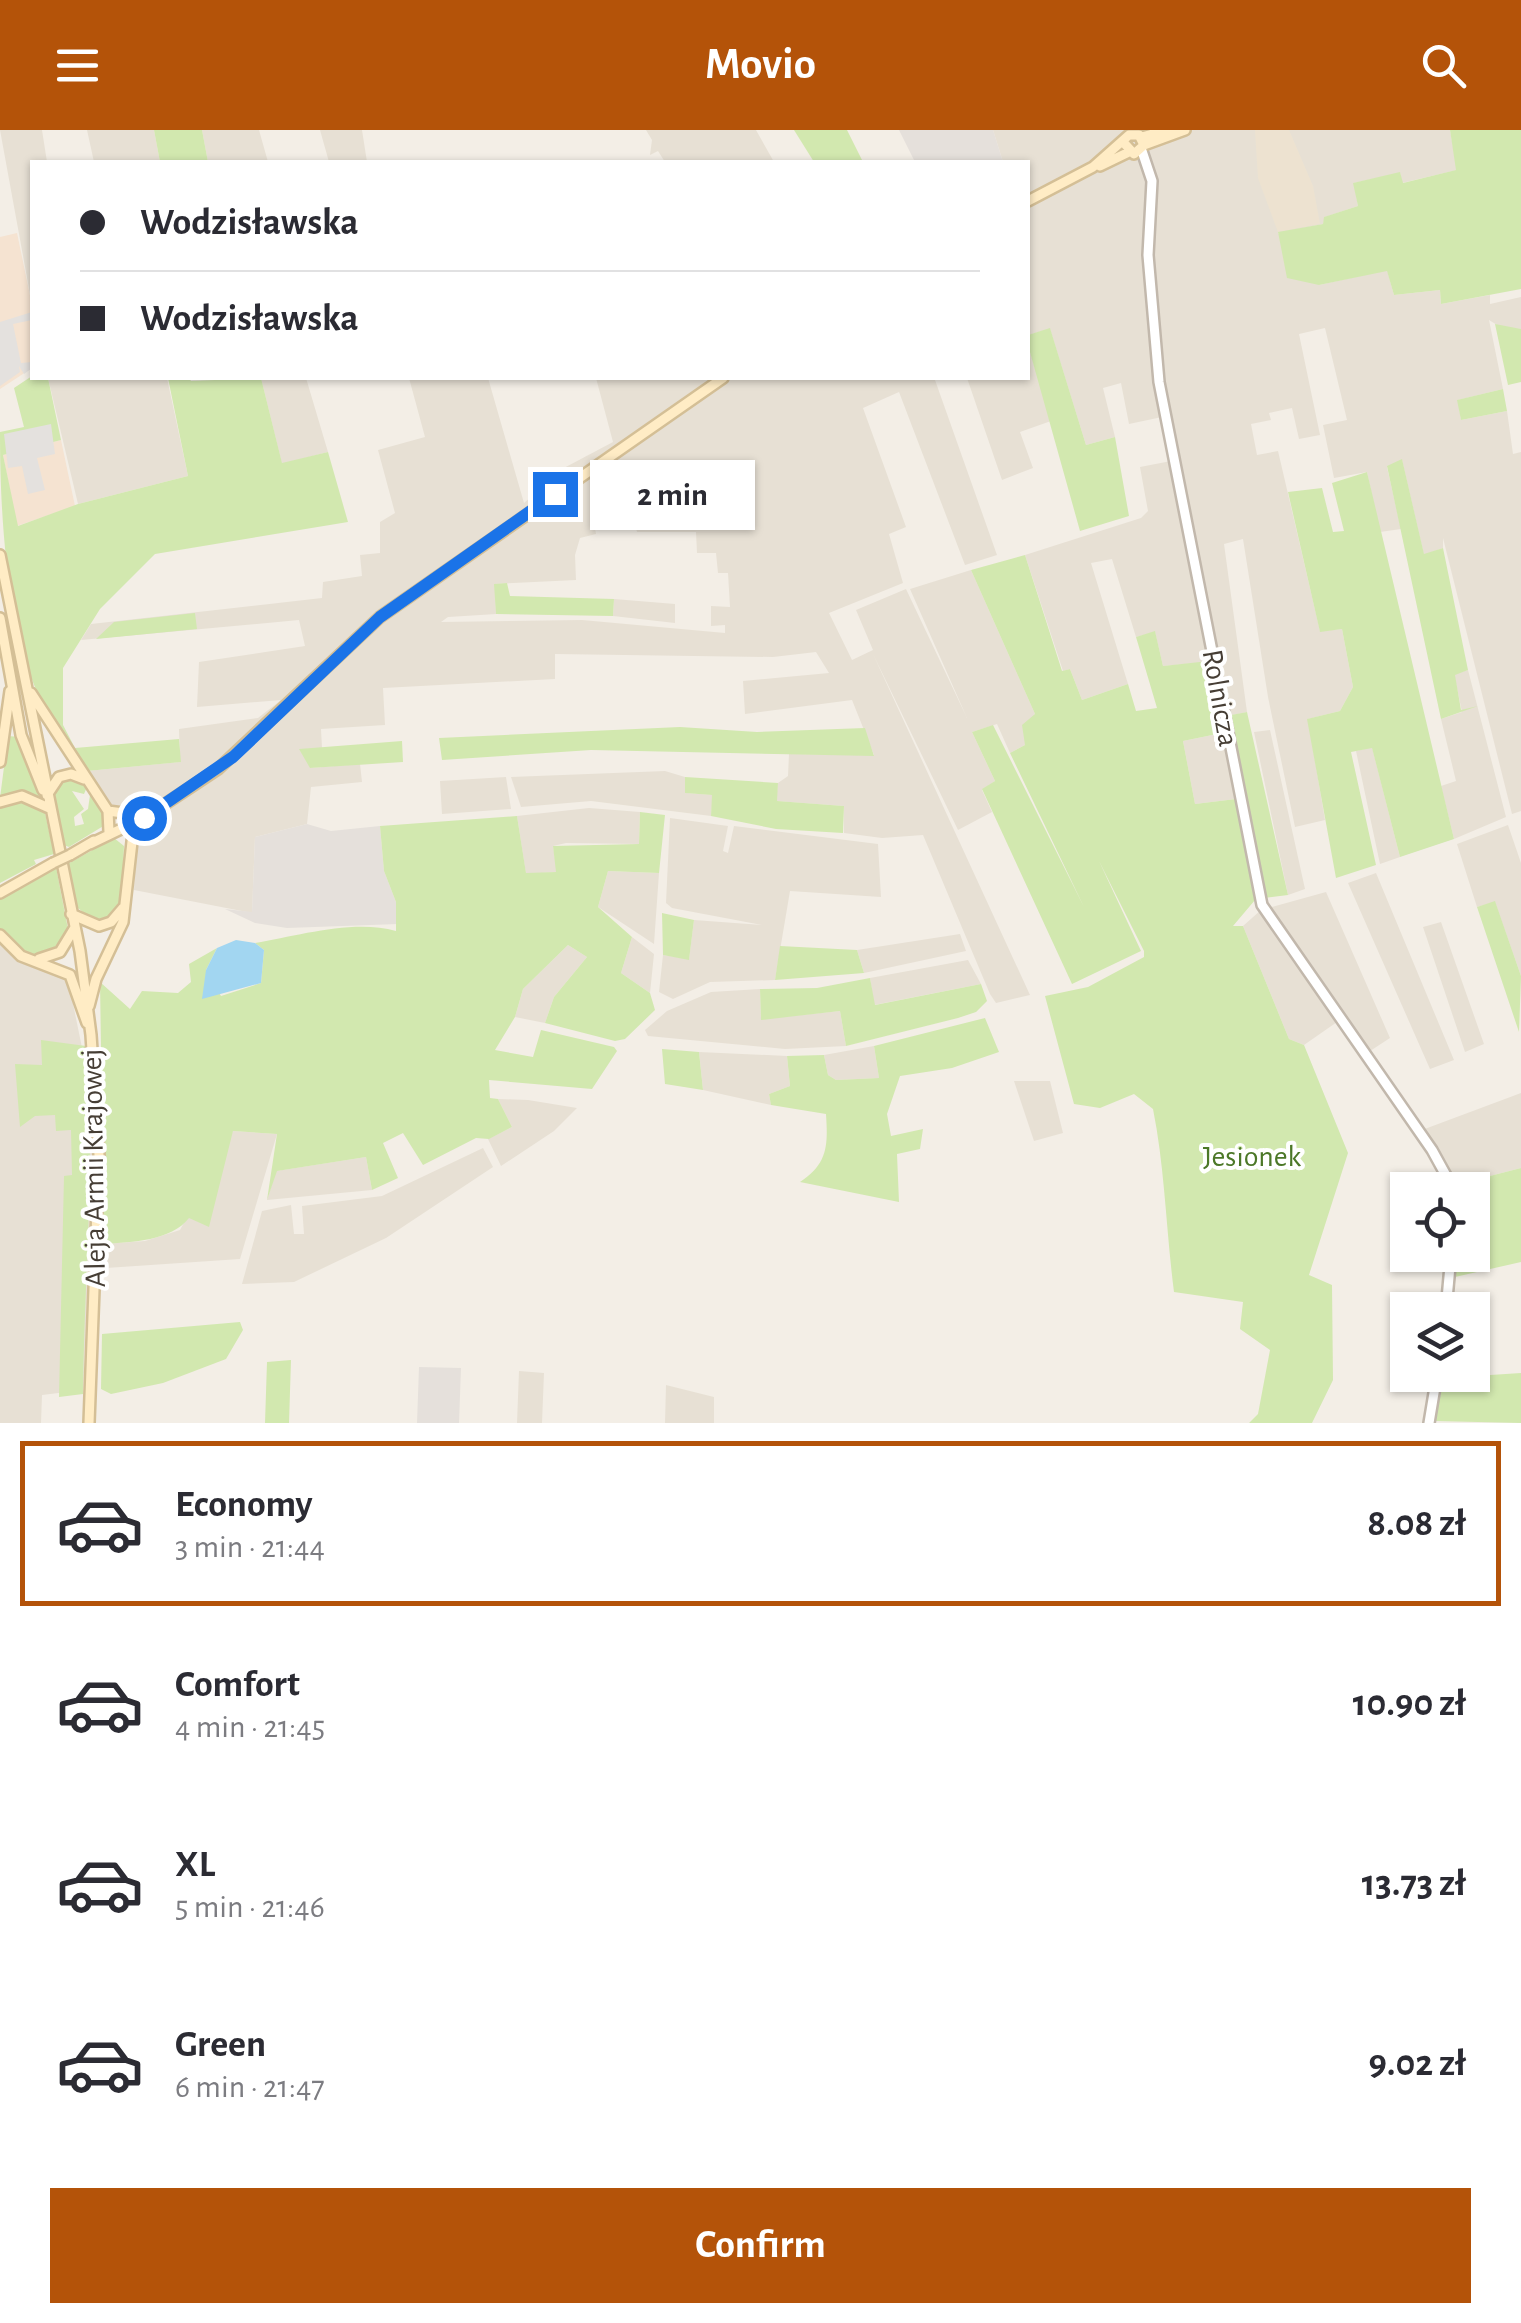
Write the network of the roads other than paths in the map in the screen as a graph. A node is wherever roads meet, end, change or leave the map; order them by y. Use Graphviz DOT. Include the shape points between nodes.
graph roads {
  1 [pos="1167,130"];
  2 [pos="1185,130"];
  3 [pos="1143,144"];
  4 [pos="1127,148"];
  5 [pos="1030,200"];
  6 [pos="721,380"];
  7 [pos="0,555"];
  8 [pos="0,618"];
  9 [pos="11,674"];
  10 [pos="24,680"];
  11 [pos="0,762"];
  12 [pos="87,780"];
  13 [pos="47,796"];
  14 [pos="0,802"];
  15 [pos="49,808"];
  16 [pos="108,811"];
  17 [pos="136,819"];
  18 [pos="110,833"];
  19 [pos="129,853"];
  20 [pos="0,892"];
  21 [pos="125,906"];
  22 [pos="71,914"];
  23 [pos="74,926"];
  24 [pos="0,934"];
  25 [pos="34,960"];
  26 [pos="88,1008"];
  27 [pos="92,1034"];
  28 [pos="1444,1172"];
  29 [pos="1434,1392"];
  30 [pos="88,1423"];
  31 [pos="1429,1423"];
  1 -- 3 [label="main road"];
  2 -- 3 [label="main road"];
  3 -- 4 [label="main road"];
  3 -- 4 [label="main road" via="1132,134"];
  3 -- 28 [label="street, Rolnicza" via="1152,181 1148,255 1160,382 1262,905"];
  4 -- 5 [label="main road"];
  6 -- 17 [label="main road" via="380,617 247,745"];
  7 -- 10 [label="main road, Aleja Armii Krajowej"];
  8 -- 9 [label="main road, Aleja Armii Krajowej"];
  9 -- 11 [label="main road"];
  9 -- 13 [label="main road, Aleja Armii Krajowej" via="23,742"];
  10 -- 12 [label="main road"];
  10 -- 13 [label="main road, Aleja Armii Krajowej"];
  12 -- 13 [label="main road" via="65,774"];
  12 -- 16 [label="main road"];
  13 -- 15 [label="main road, Aleja Armii Krajowej"];
  14 -- 15 [label="main road" via="22,796"];
  15 -- 22 [label="main road, Aleja Armii Krajowej"];
  16 -- 17 [label="main road"];
  16 -- 18 [label="main road"];
  17 -- 18 [label="main road"];
  17 -- 19 [label="main road"];
  18 -- 19 [label="main road" via="126,842"];
  18 -- 20 [label="main road, bridge"];
  19 -- 21 [label="main road"];
  21 -- 22 [label="main road" via="99,926"];
  21 -- 26 [label="main road"];
  22 -- 23 [label="main road, Aleja Armii Krajowej"];
  23 -- 25 [label="main road" via="60,952"];
  23 -- 26 [label="main road, Aleja Armii Krajowej"];
  24 -- 25 [label="main road"];
  25 -- 27 [label="main road" via="72,977"];
  26 -- 27 [label="main road, Aleja Armii Krajowej"];
  27 -- 30 [label="main road, Aleja Armii Krajowej" via="100,1155"];
  29 -- 31 [label="street"];
}
